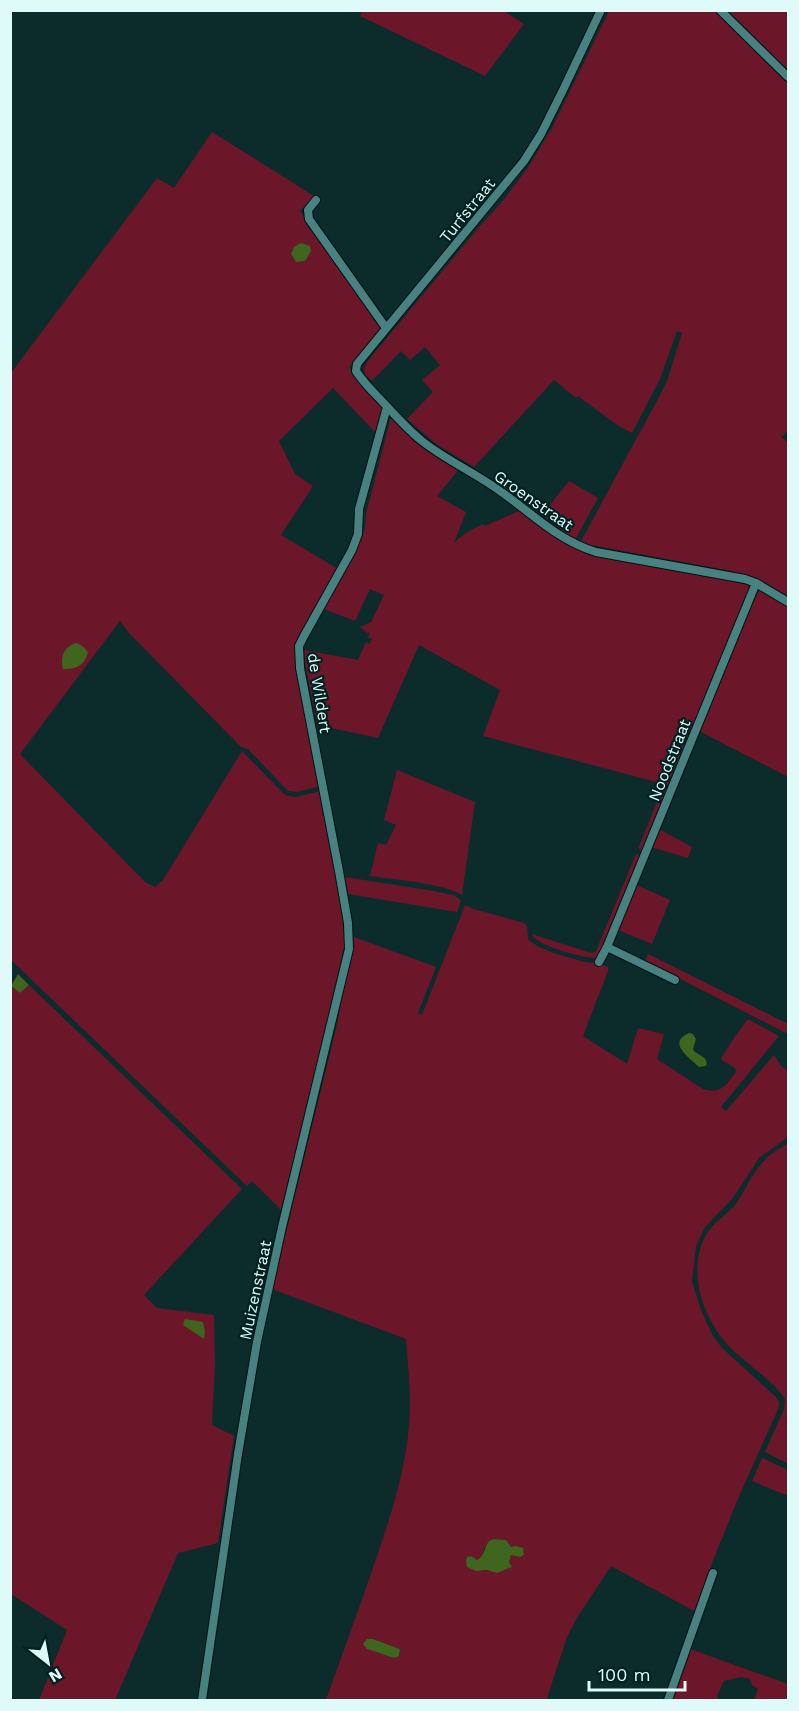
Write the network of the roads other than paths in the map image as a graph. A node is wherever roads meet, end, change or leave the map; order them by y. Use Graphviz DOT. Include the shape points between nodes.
graph roads {
  1 [pos="601,10"];
  2 [pos="720,10"];
  3 [pos="789,77"];
  4 [pos="316,200"];
  5 [pos="386,328"];
  6 [pos="387,407"];
  7 [pos="756,584"];
  8 [pos="789,602"];
  9 [pos="342,890"];
  10 [pos="607,946"];
  11 [pos="599,962"];
  12 [pos="675,980"];
  13 [pos="713,1573"];
  14 [pos="202,1701"];
  15 [pos="668,1701"];
  1 -- 5 [label="street, Turfstraat" via="524,161"];
  2 -- 3 [label="street"];
  4 -- 5 [label="street" via="308,210 309,219"];
  5 -- 6 [label="street, Turfstraat" via="357,364 356,371"];
  6 -- 7 [label="street, Groenstraat" via="423,441 580,547"];
  6 -- 9 [label="street, de Wildert" via="359,509 358,534 299,646"];
  7 -- 8 [label="street, Groenstraat"];
  7 -- 10 [label="street, Noodstraat"];
  9 -- 14 [label="street, Muizenstraat" via="349,949 257,1342"];
  10 -- 11 [label="street, Noodstraat"];
  10 -- 12 [label="street"];
  13 -- 15 [label="street"];
}
